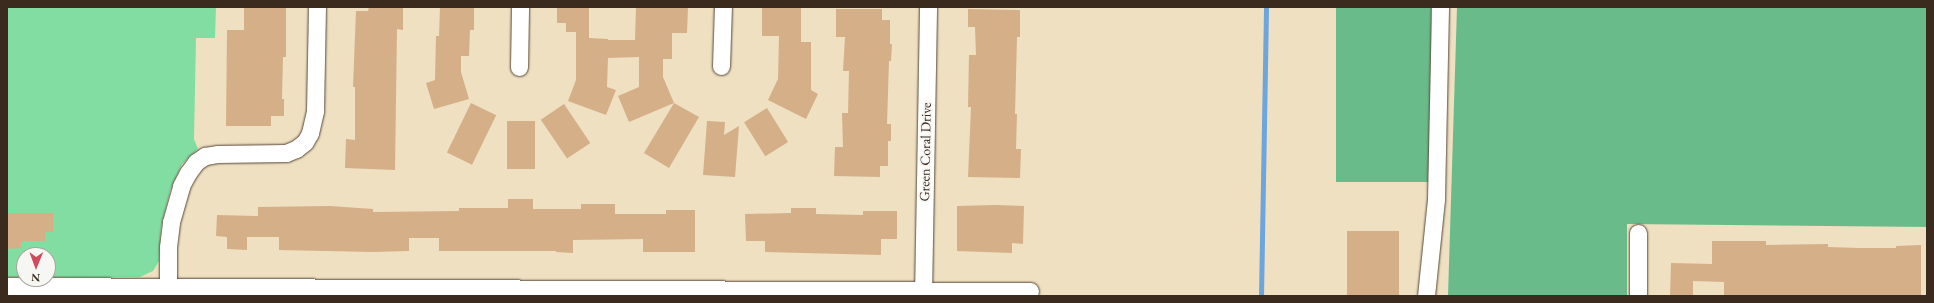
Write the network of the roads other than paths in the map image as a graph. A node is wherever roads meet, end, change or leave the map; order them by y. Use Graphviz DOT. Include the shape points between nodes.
graph roads {
  1 [pos="317,7"];
  2 [pos="520,7"];
  3 [pos="722,7"];
  4 [pos="928,7"];
  5 [pos="1440,7"];
  6 [pos="721,66"];
  7 [pos="518,67"];
  8 [pos="1638,233"];
  9 [pos="7,286"];
  10 [pos="1030,291"];
  11 [pos="168,292"];
  12 [pos="923,293"];
  13 [pos="1426,296"];
  14 [pos="1638,296"];
  1 -- 11 [label="street" via="315,111 310,133 305,142 286,153 217,154 205,156 196,162 181,186 171,222"];
  2 -- 7 [label="street"];
  3 -- 6 [label="street"];
  4 -- 12 [label="street, Green Coral Drive"];
  5 -- 13 [label="street" via="1436,199"];
  8 -- 14 [label="street"];
  9 -- 11 [label="street"];
  10 -- 12 [label="street"];
  11 -- 12 [label="street"];
}
